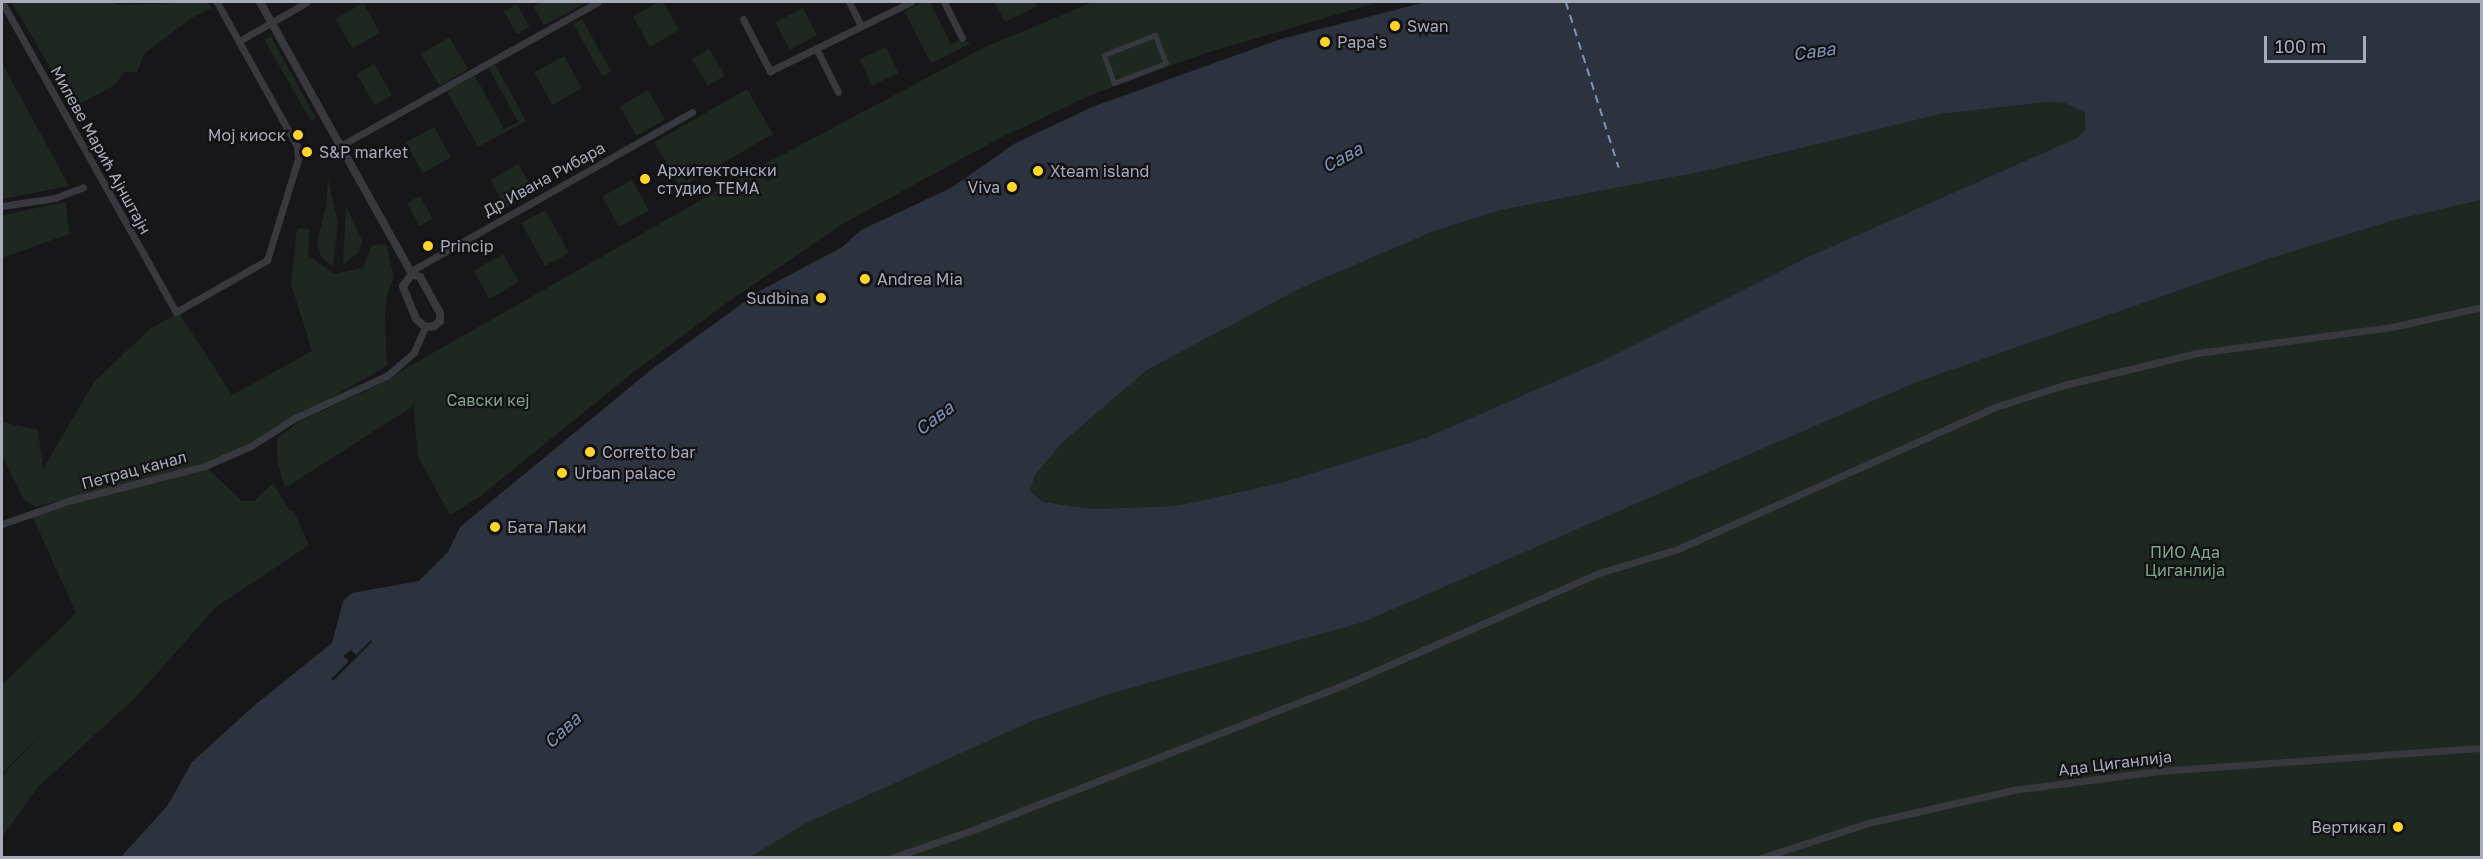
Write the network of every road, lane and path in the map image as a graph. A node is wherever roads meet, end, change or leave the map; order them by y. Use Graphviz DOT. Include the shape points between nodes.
graph roads {
  1 [pos="2,2"];
  2 [pos="217,2"];
  3 [pos="260,2"];
  4 [pos="308,2"];
  5 [pos="598,2"];
  6 [pos="849,2"];
  7 [pos="911,2"];
  8 [pos="944,2"];
  9 [pos="743,19"];
  10 [pos="271,22"];
  11 [pos="861,26"];
  12 [pos="962,38"];
  13 [pos="239,41"];
  14 [pos="816,48"];
  15 [pos="1104,55"];
  16 [pos="838,93"];
  17 [pos="692,112"];
  18 [pos="340,146"];
  19 [pos="83,187"];
  20 [pos="2,206"];
  21 [pos="411,272"];
  22 [pos="2481,307"];
  23 [pos="425,327"];
  24 [pos="2,524"];
  25 [pos="2481,748"];
  26 [pos="891,858"];
  27 [pos="1761,858"];
  1 -- 13 [label="street, Милеве Марић Ајнштајн" via="176,312 270,256 298,159 297,146"];
  2 -- 13 [label="street"];
  3 -- 10 [label="street"];
  4 -- 10 [label="street"];
  5 -- 18 [label="street"];
  6 -- 11 [label="street"];
  7 -- 11 [label="street"];
  8 -- 12 [label="street"];
  9 -- 14 [label="street" via="770,71"];
  10 -- 13 [label="street"];
  10 -- 18 [label="street"];
  11 -- 14 [label="street"];
  14 -- 16 [label="street"];
  15 -- 15 [label="street" via="1114,83 1166,63 1155,36"];
  17 -- 21 [label="street, Др Ивана Рибара"];
  18 -- 21 [label="street"];
  19 -- 20 [label="street" via="55,198"];
  21 -- 23 [label="street" via="403,286 416,319"];
  21 -- 23 [label="street" via="420,277 440,313 438,324"];
  22 -- 26 [label="street" via="2392,327 2197,353 2064,385 1995,407 1678,549 1599,573 1355,680 973,830"];
  23 -- 24 [label="street, Петрац канал" via="414,352 388,375 205,466 68,501"];
  25 -- 27 [label="street, Ада Циганлија" via="2159,771 2013,790 1879,820"];
}
